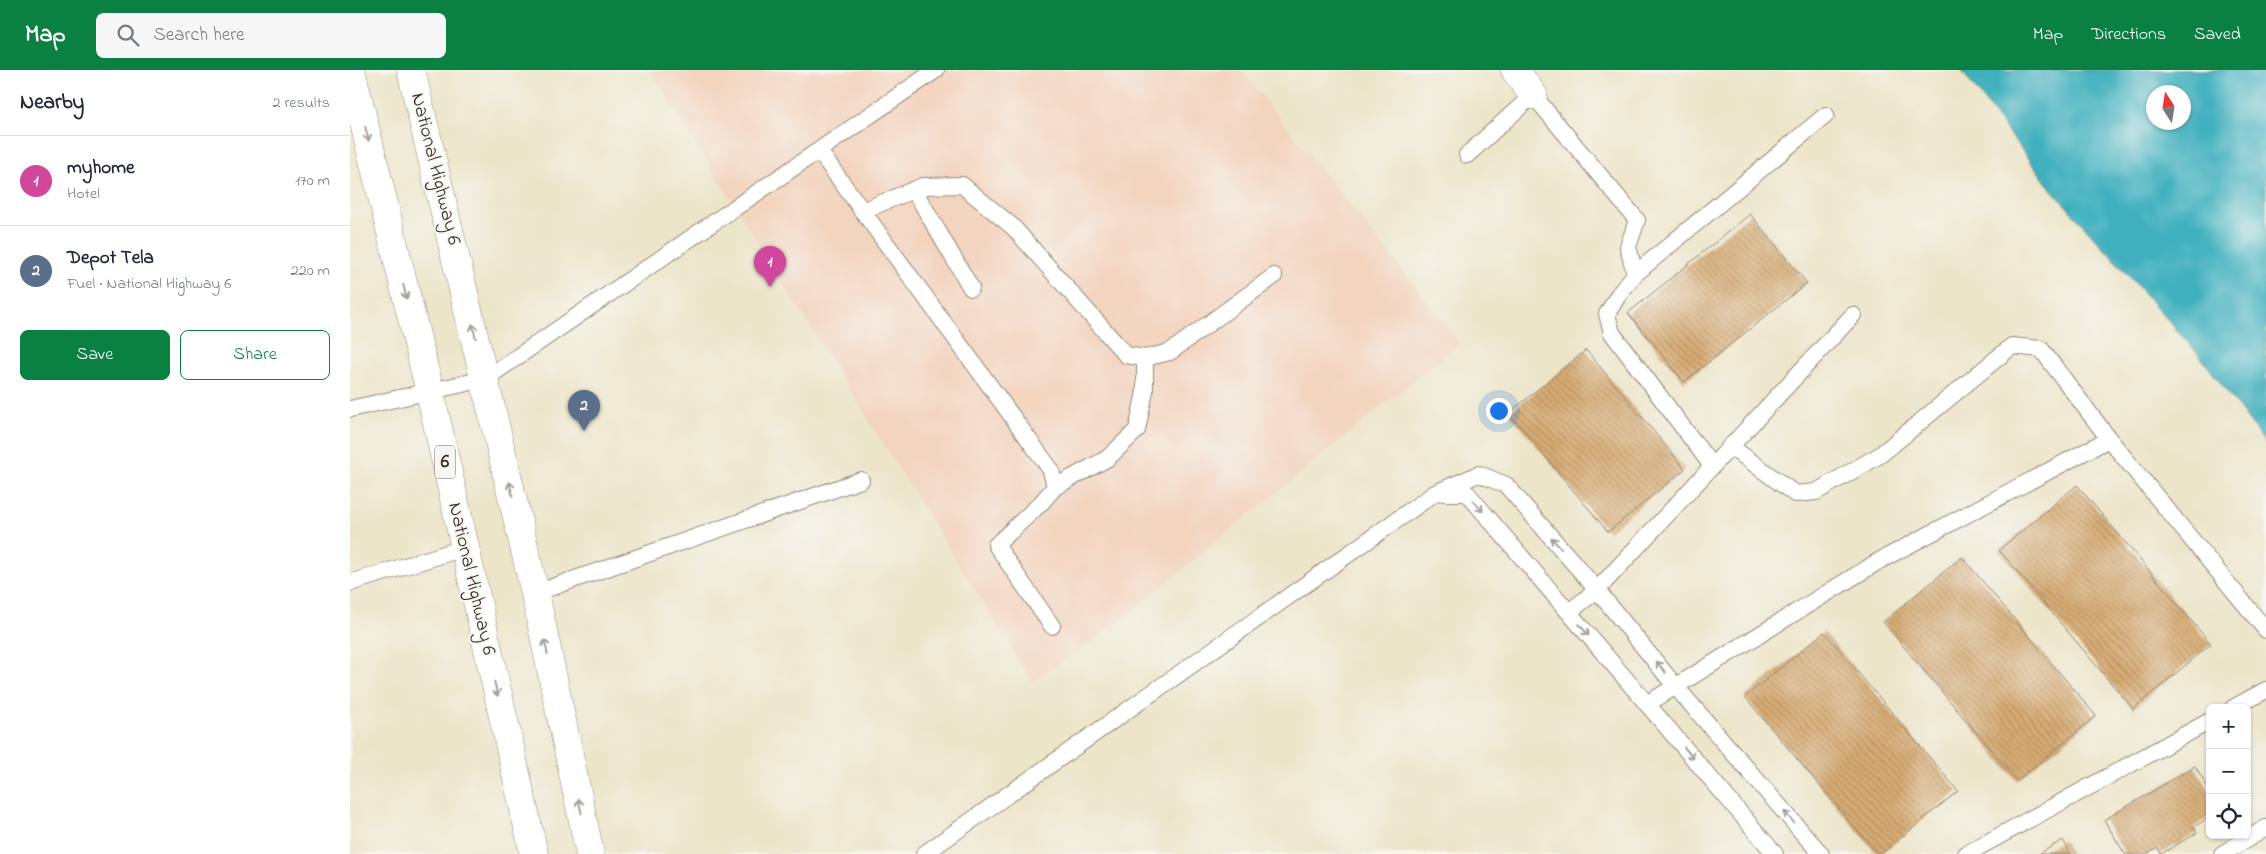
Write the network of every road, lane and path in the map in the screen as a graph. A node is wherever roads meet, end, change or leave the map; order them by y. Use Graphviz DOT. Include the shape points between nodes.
graph roads {
  1 [pos="351,70"];
  2 [pos="410,70"];
  3 [pos="936,70"];
  4 [pos="1515,70"];
  5 [pos="1533,95"];
  6 [pos="1826,116"];
  7 [pos="819,151"];
  8 [pos="1467,154"];
  9 [pos="914,190"];
  10 [pos="862,211"];
  11 [pos="1635,274"];
  12 [pos="1274,276"];
  13 [pos="971,288"];
  14 [pos="1853,315"];
  15 [pos="1145,358"];
  16 [pos="485,379"];
  17 [pos="430,392"];
  18 [pos="350,409"];
  19 [pos="2109,440"];
  20 [pos="1730,446"];
  21 [pos="1712,466"];
  22 [pos="861,480"];
  23 [pos="1055,487"];
  24 [pos="1436,493"];
  25 [pos="464,548"];
  26 [pos="350,584"];
  27 [pos="1597,590"];
  28 [pos="535,593"];
  29 [pos="1569,612"];
  30 [pos="1052,626"];
  31 [pos="2266,630"];
  32 [pos="1676,687"];
  33 [pos="2266,690"];
  34 [pos="1647,704"];
  35 [pos="2240,704"];
  36 [pos="2206,723"];
  37 [pos="2266,828"];
  38 [pos="534,854"];
  39 [pos="590,854"];
  40 [pos="924,854"];
  41 [pos="1775,854"];
  42 [pos="1821,854"];
  43 [pos="1966,854"];
  44 [pos="2222,854"];
  1 -- 17 [label="main road, National Highway 6 / 6, one-way"];
  16 -- 2 [label="main road, National Highway 6, one-way"];
  3 -- 7 [label="lane"];
  4 -- 5 [label="main road"];
  5 -- 8 [label="lane"];
  5 -- 11 [label="lane" via="1636,220 1628,247"];
  6 -- 11 [label="lane"];
  7 -- 10 [label="lane"];
  7 -- 16 [label="lane"];
  9 -- 10 [label="lane"];
  9 -- 13 [label="lane"];
  9 -- 15 [label="lane" via="923,186 962,185 1012,227 1126,355"];
  10 -- 23 [label="lane" via="1051,470"];
  11 -- 21 [label="lane" via="1607,314 1612,333"];
  12 -- 15 [label="lane" via="1170,352"];
  14 -- 20 [label="lane"];
  15 -- 23 [label="lane" via="1145,391 1137,430 1108,458"];
  16 -- 17 [label="lane"];
  28 -- 16 [label="main road, National Highway 6, one-way"];
  17 -- 18 [label="lane"];
  17 -- 25 [label="main road, National Highway 6 / 6"];
  19 -- 20 [label="lane" via="2041,349 2012,346 1880,455 1816,492 1795,494"];
  19 -- 31 [label="lane"];
  19 -- 32 [label="lane" via="1879,561"];
  20 -- 21 [label="lane"];
  21 -- 27 [label="lane"];
  22 -- 28 [label="lane"];
  23 -- 30 [label="lane" via="996,545"];
  27 -- 24 [label="lane, one-way" via="1506,485 1479,474"];
  24 -- 29 [label="lane, one-way" via="1467,493"];
  24 -- 40 [label="lane"];
  25 -- 26 [label="lane"];
  25 -- 38 [label="main road, National Highway 6 / 6, one-way"];
  27 -- 29 [label="lane"];
  32 -- 27 [label="lane, one-way"];
  39 -- 28 [label="main road, National Highway 6, one-way"];
  29 -- 34 [label="lane, one-way"];
  32 -- 34 [label="lane"];
  42 -- 32 [label="lane, one-way"];
  33 -- 35 [label="lane"];
  34 -- 41 [label="lane, one-way"];
  36 -- 43 [label="lane"];
  37 -- 44 [label="lane"];
}
